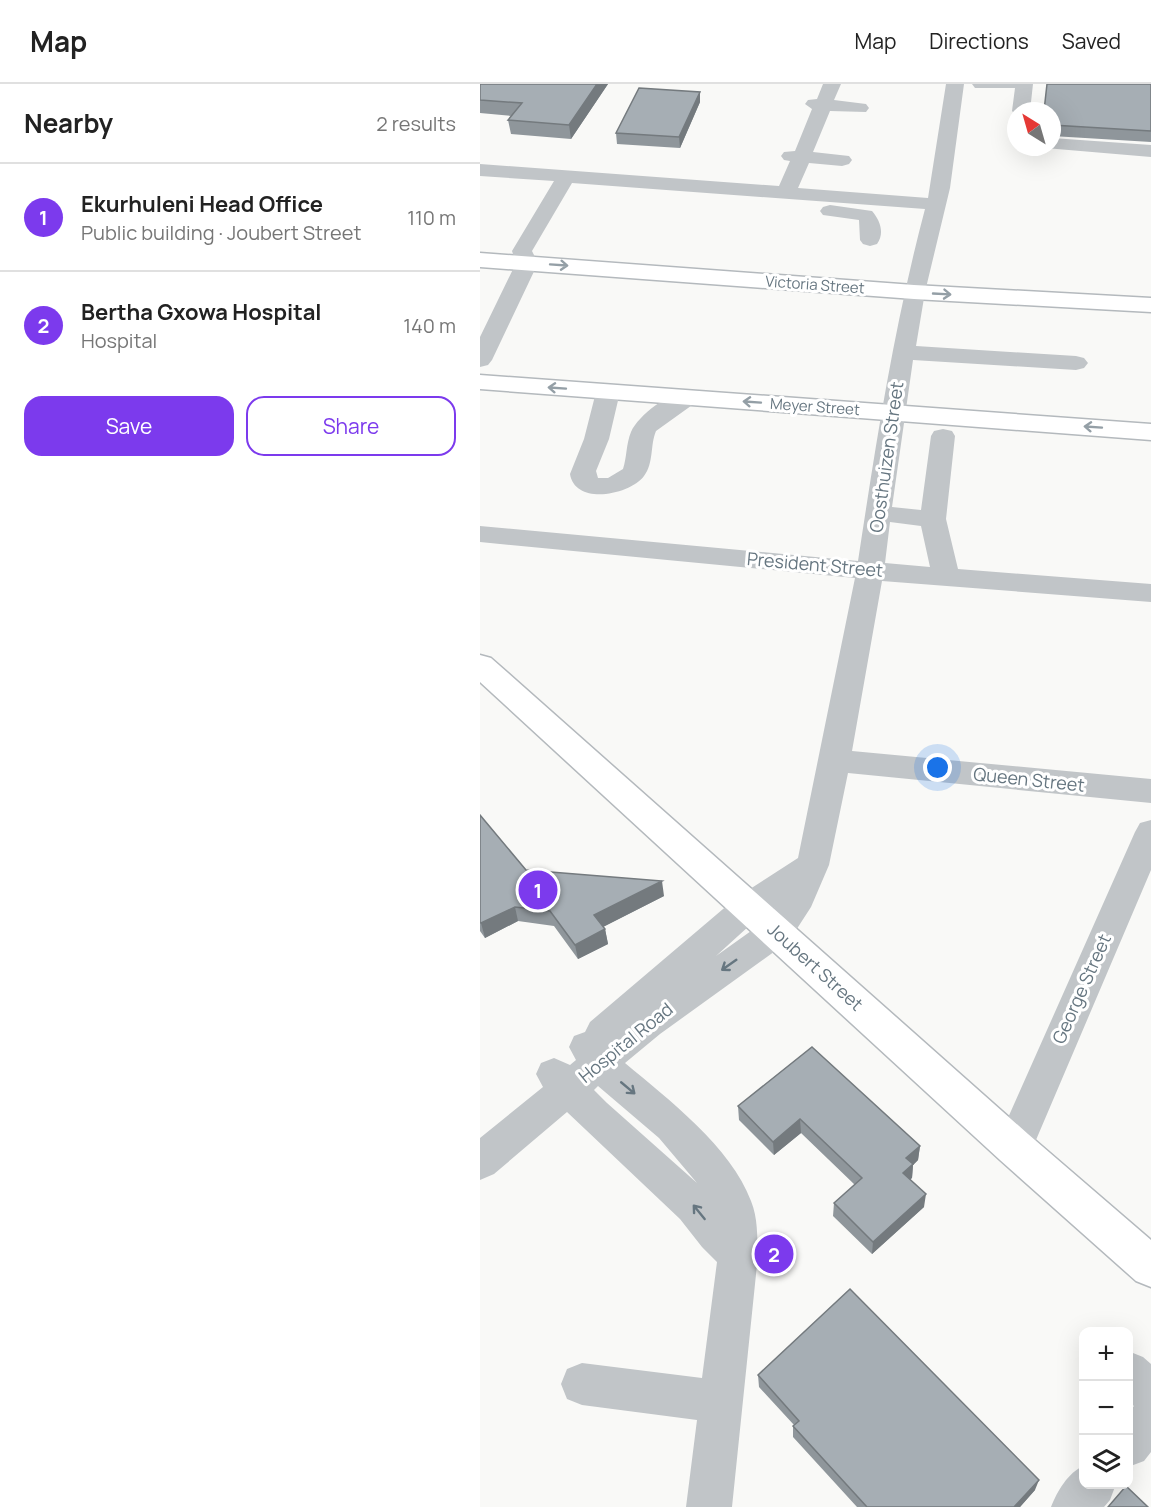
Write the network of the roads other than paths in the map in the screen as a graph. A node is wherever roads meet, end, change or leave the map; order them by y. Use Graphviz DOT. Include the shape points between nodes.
graph roads {
  1 [pos="955,84"];
  2 [pos="981,84"];
  3 [pos="1009,84"];
  4 [pos="1024,84"];
  5 [pos="828,86"];
  6 [pos="1022,102"];
  7 [pos="856,116"];
  8 [pos="805,144"];
  9 [pos="1061,145"];
  10 [pos="1151,150"];
  11 [pos="516,154"];
  12 [pos="842,160"];
  13 [pos="628,163"];
  14 [pos="488,170"];
  15 [pos="566,177"];
  16 [pos="617,181"];
  17 [pos="818,202"];
  18 [pos="934,204"];
  19 [pos="870,240"];
  20 [pos="480,260"];
  21 [pos="527,263"];
  22 [pos="914,292"];
  23 [pos="1151,305"];
  24 [pos="903,352"];
  25 [pos="480,360"];
  26 [pos="1077,363"];
  27 [pos="480,382"];
  28 [pos="608,392"];
  29 [pos="687,398"];
  30 [pos="892,413"];
  31 [pos="1151,432"];
  32 [pos="943,436"];
  33 [pos="878,513"];
  34 [pos="933,519"];
  35 [pos="480,534"];
  36 [pos="870,570"];
  37 [pos="946,576"];
  38 [pos="1151,593"];
  39 [pos="480,665"];
  40 [pos="836,760"];
  41 [pos="1151,792"];
  42 [pos="1151,832"];
  43 [pos="813,865"];
  44 [pos="748,907"];
  45 [pos="777,931"];
  46 [pos="593,1055"];
  47 [pos="561,1081"];
  48 [pos="480,1138"];
  49 [pos="1014,1146"];
  50 [pos="480,1161"];
  51 [pos="738,1255"];
  52 [pos="1151,1267"];
  53 [pos="1133,1376"];
  54 [pos="582,1384"];
  55 [pos="1151,1392"];
  56 [pos="722,1402"];
  57 [pos="1151,1420"];
  58 [pos="1133,1440"];
  59 [pos="1090,1489"];
  60 [pos="709,1507"];
  61 [pos="1074,1507"];
  1 -- 18 [label="street, Oosthuizen Street" via="940,188"];
  2 -- 3 [label="street"];
  4 -- 6 [label="street"];
  5 -- 8 [label="street"];
  7 -- 8 [label="street"];
  8 -- 12 [label="street"];
  8 -- 16 [label="street"];
  8 -- 17 [label="street"];
  9 -- 10 [label="street"];
  11 -- 14 [label="street"];
  13 -- 16 [label="street"];
  14 -- 15 [label="street"];
  15 -- 16 [label="street"];
  15 -- 21 [label="street" via="522,251"];
  17 -- 18 [label="street"];
  17 -- 19 [label="street" via="865,215 870,221"];
  18 -- 22 [label="street, Oosthuizen Street"];
  20 -- 21 [label="main road, Victoria Street"];
  21 -- 22 [label="main road, Victoria Street, one-way"];
  21 -- 25 [label="street"];
  22 -- 23 [label="main road, Victoria Street, one-way"];
  22 -- 24 [label="street, Oosthuizen Street"];
  24 -- 26 [label="street"];
  24 -- 30 [label="street, Oosthuizen Street"];
  28 -- 27 [label="main road, Meyer Street, one-way"];
  28 -- 29 [label="main road, Meyer Street"];
  28 -- 29 [label="street" via="582,474 591,484 618,484 634,472 642,433"];
  30 -- 29 [label="main road, Meyer Street, one-way"];
  31 -- 30 [label="main road, Meyer Street, one-way"];
  30 -- 33 [label="street, Oosthuizen Street"];
  32 -- 34 [label="street"];
  33 -- 34 [label="street"];
  33 -- 36 [label="street, Oosthuizen Street"];
  34 -- 37 [label="street"];
  35 -- 36 [label="street, President Street"];
  36 -- 37 [label="street, President Street"];
  36 -- 40 [label="street, Oosthuizen Street"];
  37 -- 38 [label="street, President Street"];
  39 -- 44 [label="main road, Joubert Street"];
  40 -- 41 [label="street, Queen Street"];
  40 -- 43 [label="street, Oosthuizen Street"];
  42 -- 49 [label="street, George Street"];
  43 -- 44 [label="street"];
  43 -- 45 [label="street, Oosthuizen Street" via="800,898"];
  44 -- 45 [label="main road, Joubert Street"];
  44 -- 46 [label="street, Hospital Road"];
  45 -- 46 [label="street, Hospital Road, one-way" via="647,1023"];
  45 -- 49 [label="main road, Joubert Street"];
  46 -- 47 [label="street, Hospital Road"];
  46 -- 51 [label="street, one-way" via="672,1126 723,1185 737,1221"];
  47 -- 48 [label="street, Hospital Road"];
  47 -- 50 [label="street, Hospital Road"];
  51 -- 47 [label="street, one-way" via="694,1206"];
  49 -- 52 [label="main road, Joubert Street"];
  51 -- 56 [label="street"];
  53 -- 55 [label="street"];
  54 -- 56 [label="street"];
  56 -- 60 [label="street"];
  57 -- 58 [label="street"];
  59 -- 61 [label="street"];
}
